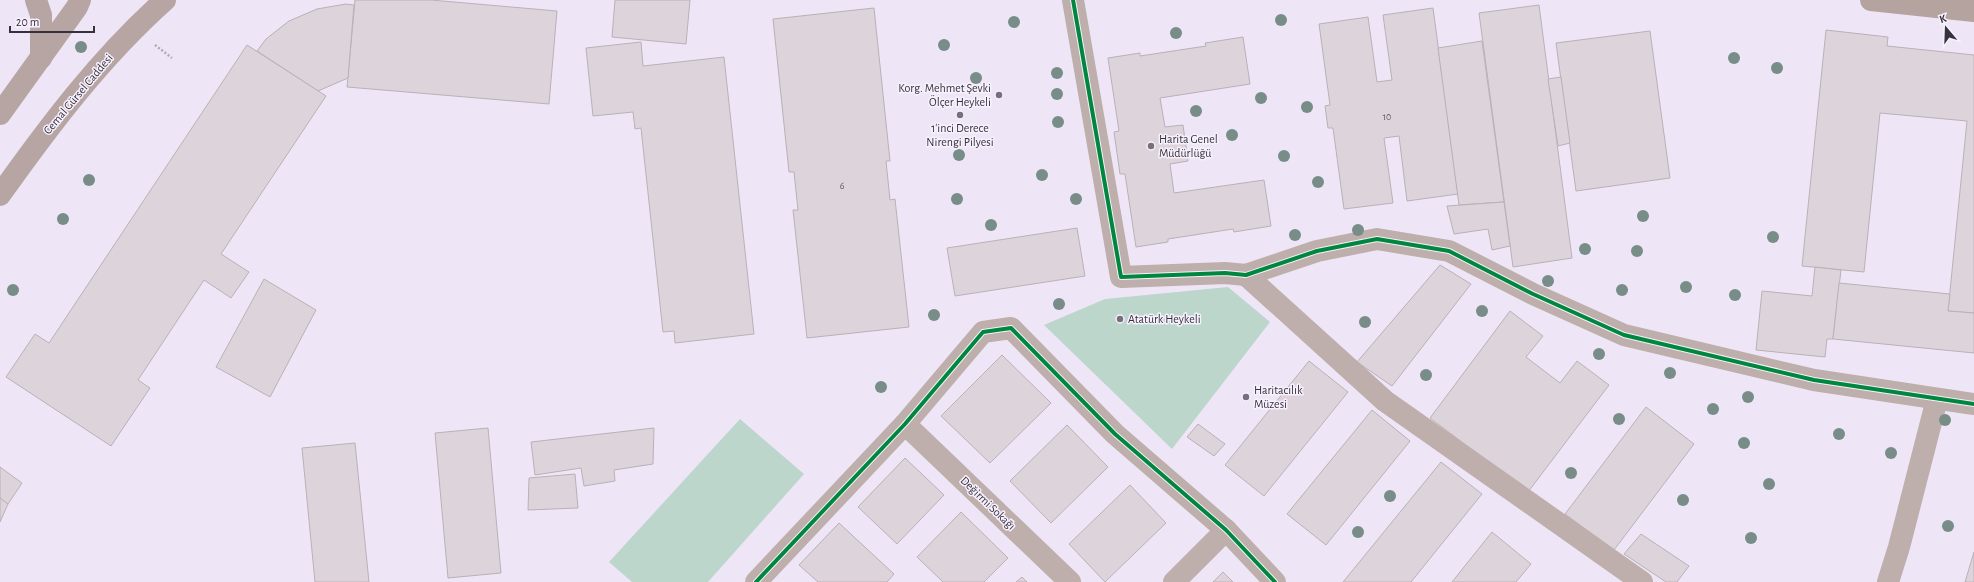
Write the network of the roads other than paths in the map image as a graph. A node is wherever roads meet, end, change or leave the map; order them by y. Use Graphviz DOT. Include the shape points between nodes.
graph roads {
  1 [pos="36,0"];
  2 [pos="80,0"];
  3 [pos="165,0"];
  4 [pos="1073,0"];
  5 [pos="1871,0"];
  6 [pos="1974,11"];
  7 [pos="41,58"];
  8 [pos="0,114"];
  9 [pos="0,195"];
  10 [pos="1246,275"];
  11 [pos="1937,399"];
  12 [pos="1974,404"];
  13 [pos="905,424"];
  14 [pos="1226,530"];
  15 [pos="756,582"];
  16 [pos="1070,582"];
  17 [pos="1174,582"];
  18 [pos="1275,582"];
  19 [pos="1642,582"];
  20 [pos="1888,582"];
  1 -- 7 [label="main road" via="41,15"];
  2 -- 7 [label="main road"];
  3 -- 9 [label="main road, Cemal Gürsel Caddesi" via="133,28 75,95"];
  4 -- 10 [label="street" via="1121,277 1225,273"];
  5 -- 6 [label="main road"];
  7 -- 8 [label="main road"];
  10 -- 11 [label="street" via="1317,251 1377,239 1449,251 1533,294 1624,335 1814,380"];
  10 -- 19 [label="street" via="1385,401"];
  11 -- 12 [label="street"];
  11 -- 20 [label="street"];
  13 -- 14 [label="street" via="983,332 1011,328 1115,434"];
  13 -- 15 [label="street"];
  13 -- 16 [label="street, Değirmi Sokağı"];
  14 -- 17 [label="street"];
  14 -- 18 [label="street"];
}
